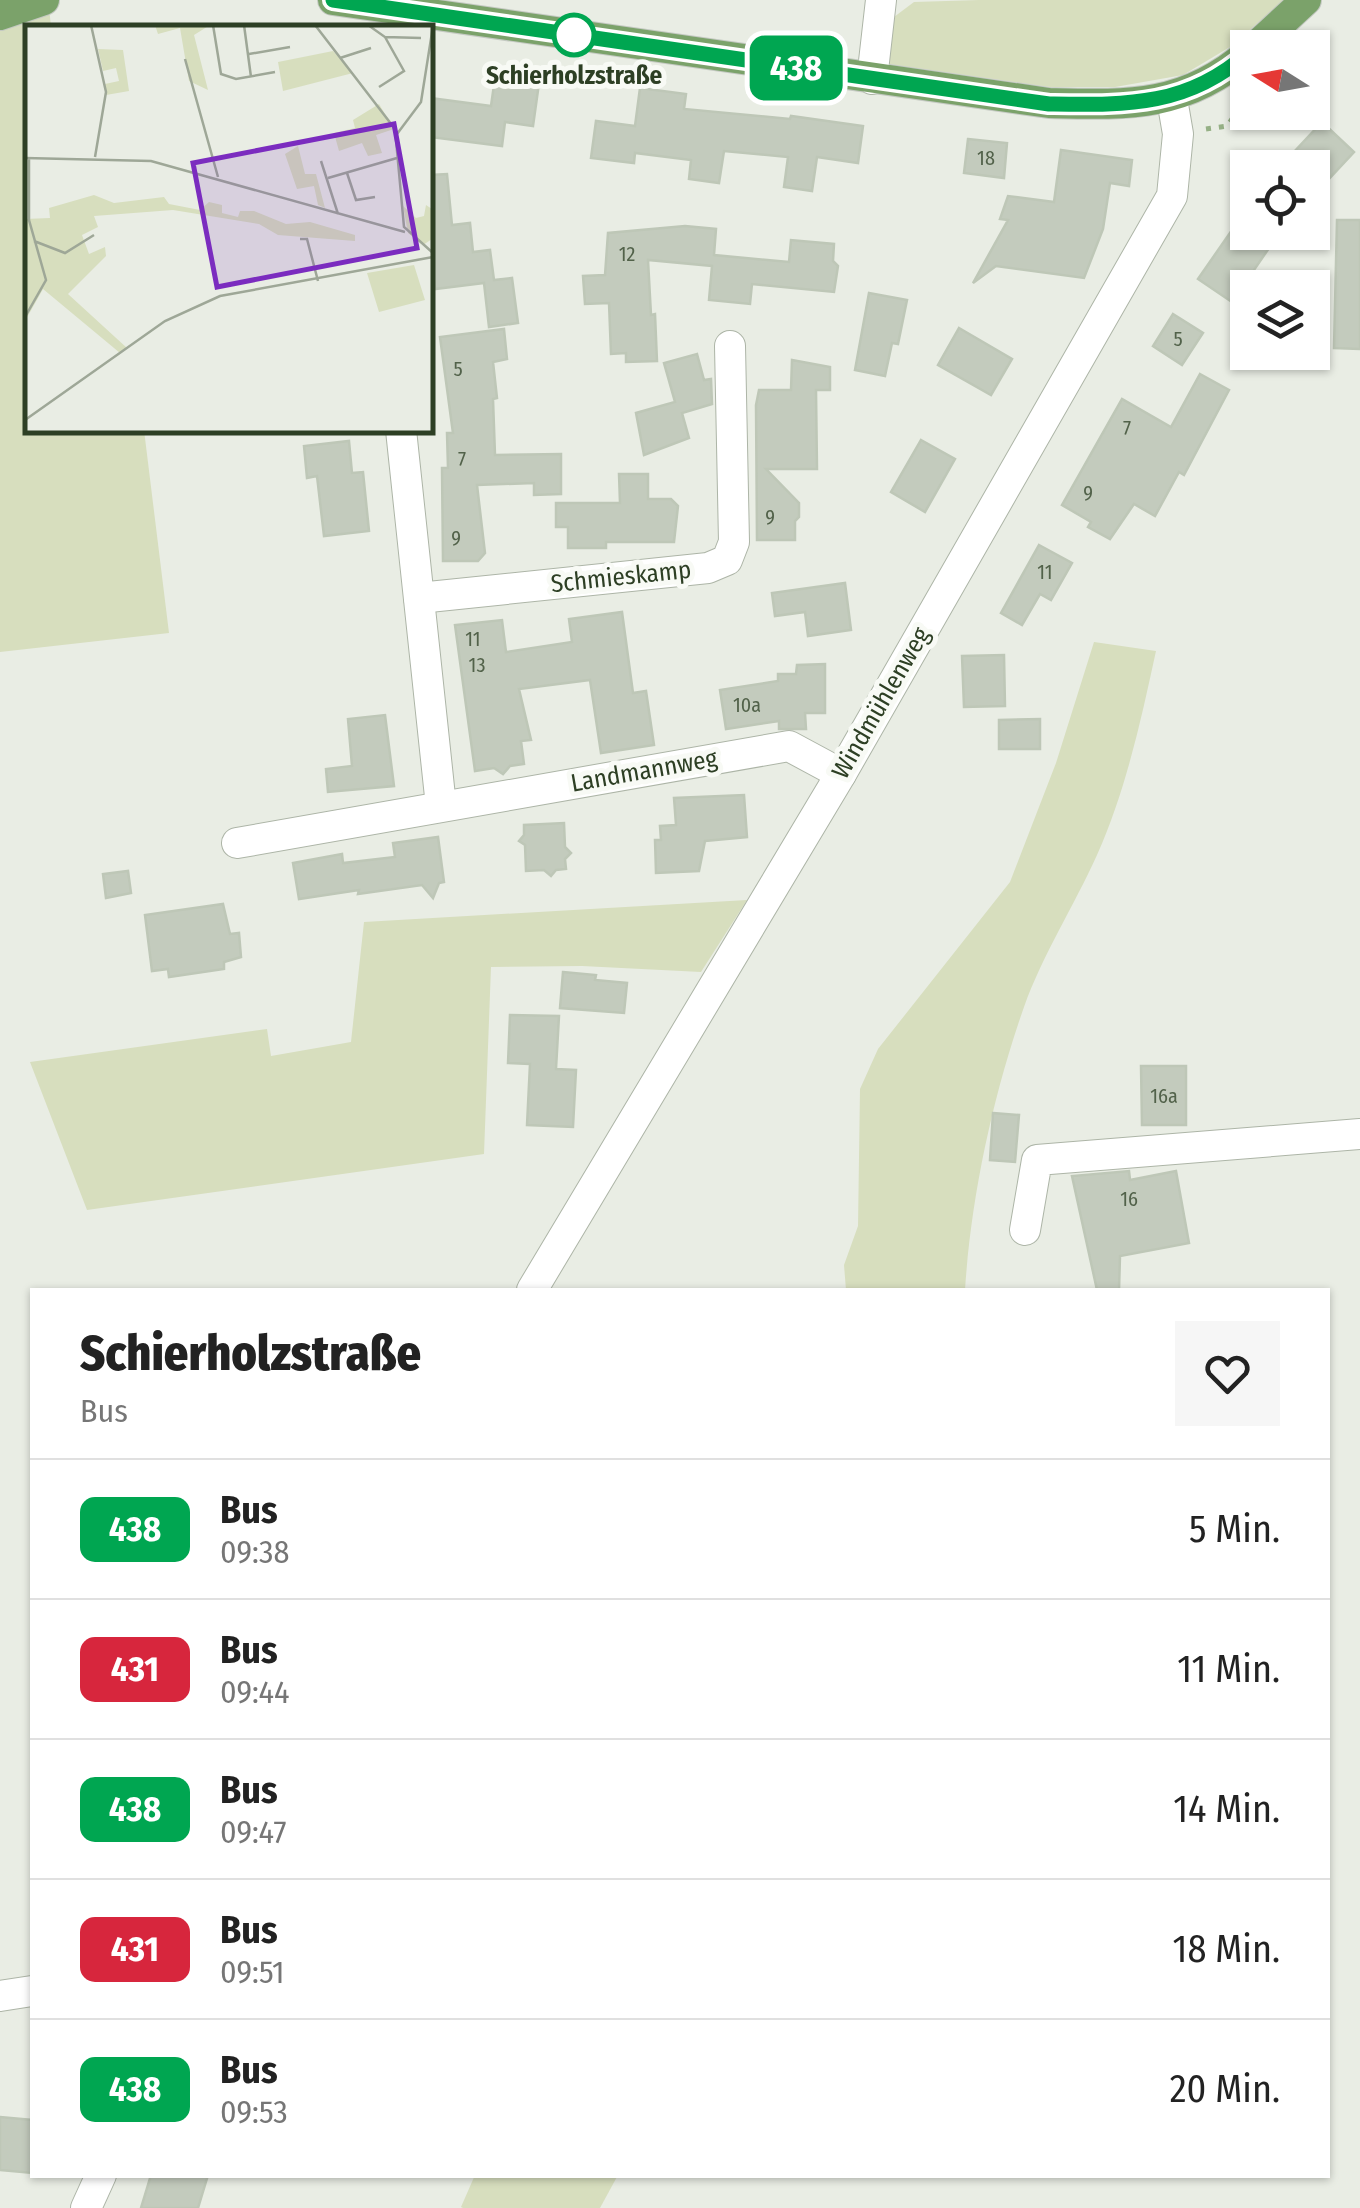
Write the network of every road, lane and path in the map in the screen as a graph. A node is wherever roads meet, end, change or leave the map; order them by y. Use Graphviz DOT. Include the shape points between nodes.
graph roads {
  1 [pos="44,0"];
  2 [pos="333,0"];
  3 [pos="881,0"];
  4 [pos="1306,0"];
  5 [pos="0,15"];
  6 [pos="365,16"];
  7 [pos="1274,30"];
  8 [pos="1230,67"];
  9 [pos="872,79"];
  10 [pos="1172,98"];
  11 [pos="1230,122"];
  12 [pos="1178,134"];
  13 [pos="730,346"];
  14 [pos="401,432"];
  15 [pos="419,598"];
  16 [pos="842,774"];
  17 [pos="441,806"];
  18 [pos="237,843"];
  19 [pos="1360,1134"];
  20 [pos="1025,1230"];
  21 [pos="533,1288"];
  22 [pos="30,1992"];
  23 [pos="0,1996"];
  24 [pos="100,2178"];
  25 [pos="86,2208"];
  1 -- 5 [label="main road"];
  2 -- 6 [label="main road"];
  3 -- 9 [label="street"];
  4 -- 7 [label="main road"];
  6 -- 9 [label="main road"];
  8 -- 10 [label="main road"];
  9 -- 10 [label="main road" via="1049,104"];
  10 -- 12 [label="street, Windmühlenweg"];
  11 -- 12 [label="path"];
  12 -- 16 [label="street, Windmühlenweg" via="1172,196"];
  13 -- 15 [label="street, Schmieskamp" via="734,542 727,560 708,568"];
  14 -- 15 [label="street"];
  15 -- 17 [label="street"];
  16 -- 17 [label="street, Landmannweg" via="789,746"];
  16 -- 21 [label="street, Windmühlenweg"];
  17 -- 18 [label="street, Landmannweg"];
  19 -- 20 [label="street" via="1037,1160"];
  22 -- 23 [label="street"];
  24 -- 25 [label="street"];
}
